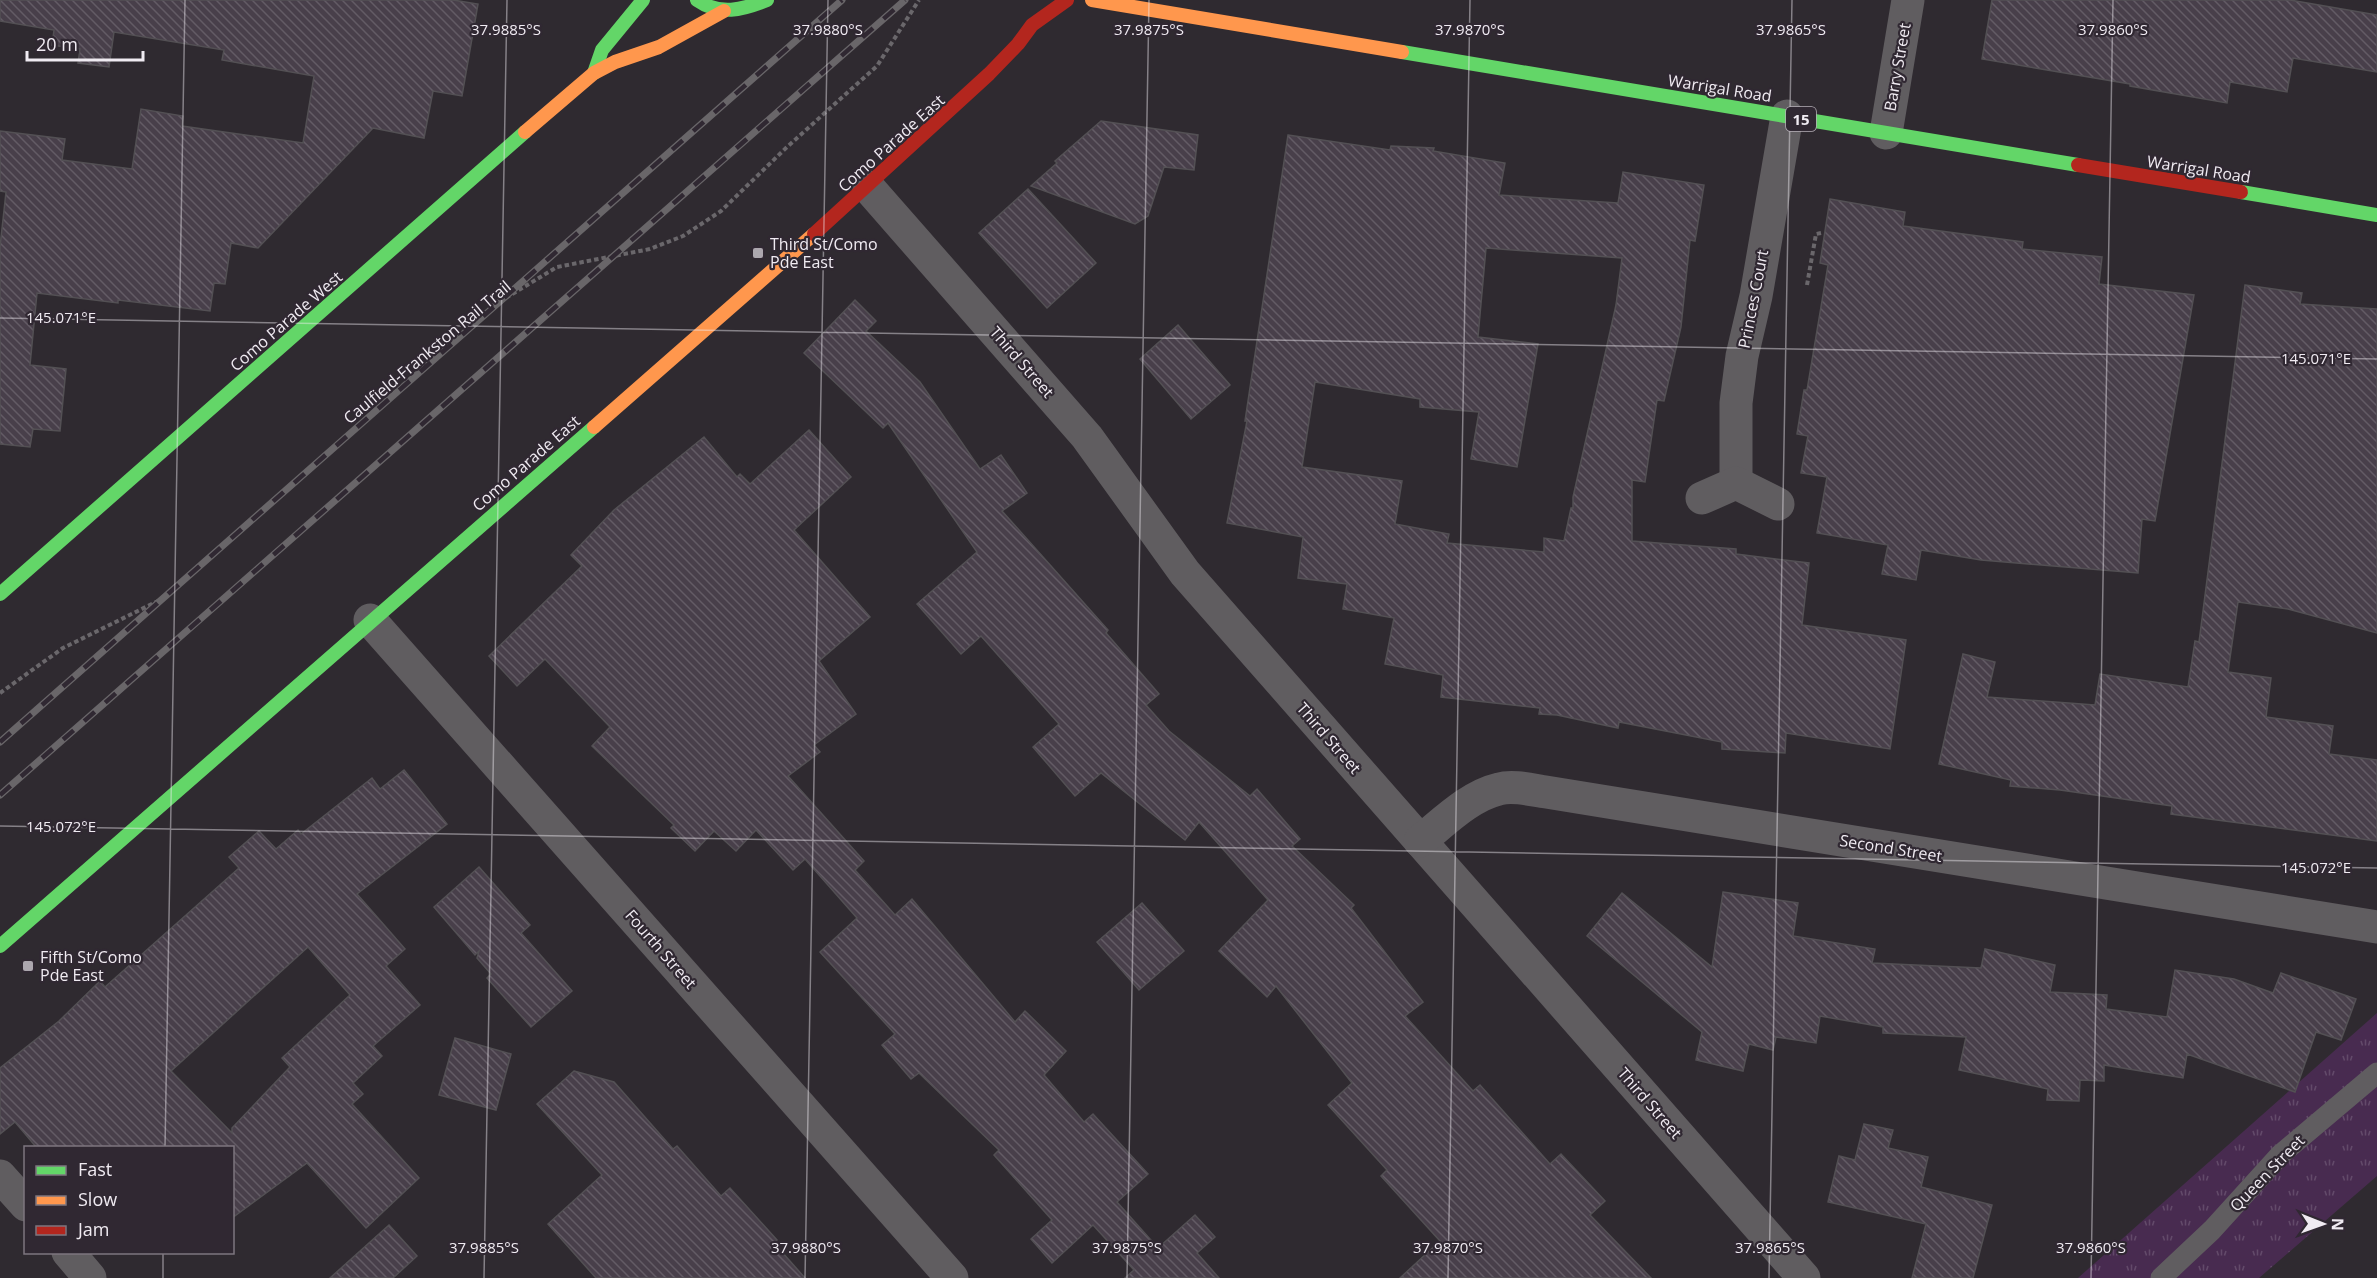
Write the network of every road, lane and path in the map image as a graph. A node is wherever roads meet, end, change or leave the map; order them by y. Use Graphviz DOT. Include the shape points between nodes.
graph roads {
  1 [pos="643,0"];
  2 [pos="697,0"];
  3 [pos="767,0"];
  4 [pos="919,0"];
  5 [pos="1067,0"];
  6 [pos="1092,0"];
  7 [pos="1908,0"];
  8 [pos="723,11"];
  9 [pos="594,73"];
  10 [pos="1787,116"];
  11 [pos="1886,133"];
  12 [pos="868,187"];
  13 [pos="2377,215"];
  14 [pos="1821,233"];
  15 [pos="1807,285"];
  16 [pos="1736,483"];
  17 [pos="1702,498"];
  18 [pos="1778,504"];
  19 [pos="0,594"];
  20 [pos="370,620"];
  21 [pos="0,693"];
  22 [pos="1420,841"];
  23 [pos="2377,927"];
  24 [pos="0,946"];
  25 [pos="2377,1073"];
  26 [pos="0,1176"];
  27 [pos="24,1203"];
  28 [pos="70,1254"];
  29 [pos="90,1278"];
  30 [pos="952,1278"];
  31 [pos="1804,1278"];
  32 [pos="2161,1278"];
  1 -- 9 [label="street, Como Parade West" via="602,50"];
  2 -- 8 [label="street"];
  3 -- 8 [label="street"];
  4 -- 21 [label="path, Caulfield-Frankston Rail Trail" via="877,66 721,211 683,236 650,249 557,267 504,299 162,599 63,648"];
  5 -- 12 [label="street, Como Parade East" via="1032,25 989,74"];
  6 -- 10 [label="street, Warrigal Road / 15"];
  7 -- 11 [label="street, Barry Street"];
  8 -- 9 [label="street, Como Parade West" via="659,47"];
  9 -- 19 [label="street, Como Parade West"];
  10 -- 11 [label="street, Warrigal Road / 15"];
  10 -- 16 [label="street, Princes Court" via="1742,356 1736,403"];
  11 -- 13 [label="street, Warrigal Road / 15"];
  12 -- 20 [label="street, Como Parade East"];
  12 -- 22 [label="street, Third Street" via="1088,437 1185,573"];
  14 -- 15 [label="path" via="1816,234"];
  16 -- 17 [label="street"];
  16 -- 18 [label="street"];
  20 -- 24 [label="street, Como Parade East"];
  20 -- 30 [label="street, Fourth Street"];
  22 -- 23 [label="street, Second Street" via="1468,803 1500,788 1520,789"];
  22 -- 31 [label="street, Third Street"];
  25 -- 32 [label="lane, Queen Street" via="2280,1155 2212,1230"];
  26 -- 27 [label="street"];
  28 -- 29 [label="street"];
}
